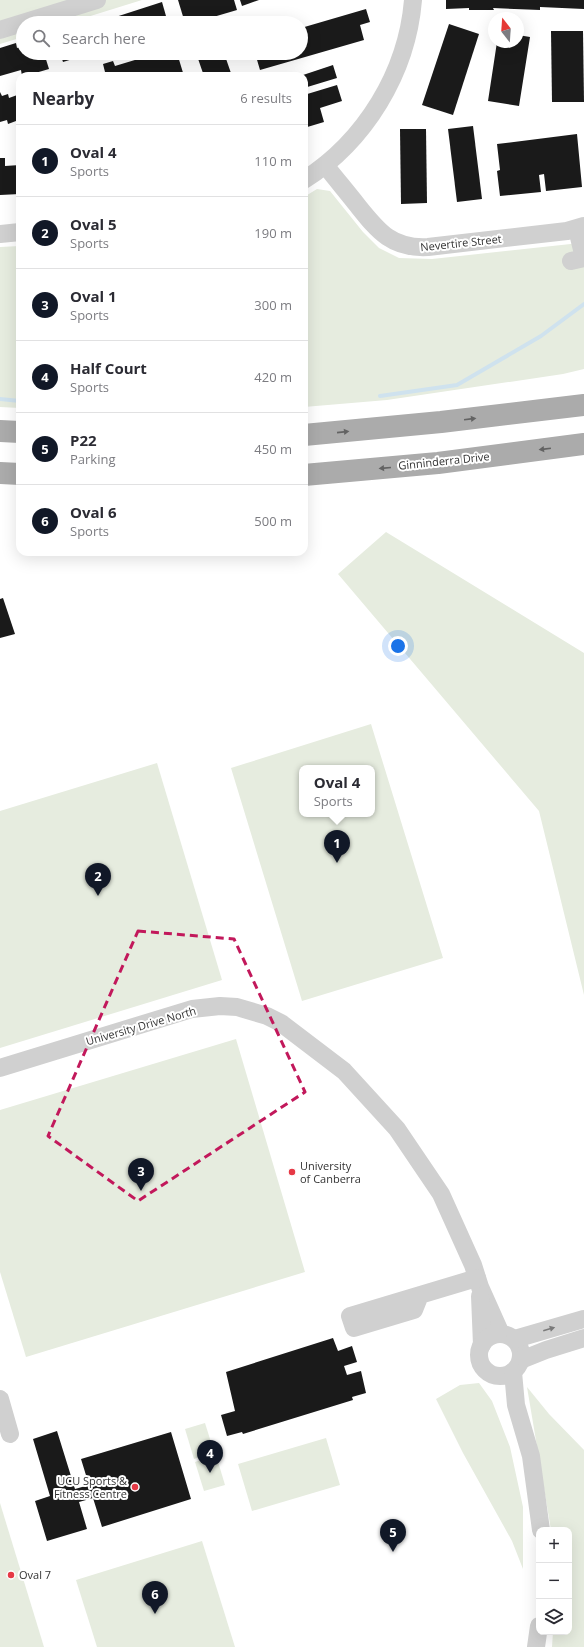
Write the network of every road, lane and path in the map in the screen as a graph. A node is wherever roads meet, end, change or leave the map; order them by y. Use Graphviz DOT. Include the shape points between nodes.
graph roads {
  1 [pos="97,0"];
  2 [pos="413,0"];
  3 [pos="45,16"];
  4 [pos="16,25"];
  5 [pos="0,30"];
  6 [pos="325,165"];
  7 [pos="308,177"];
  8 [pos="580,227"];
  9 [pos="16,232"];
  10 [pos="0,234"];
  11 [pos="571,260"];
  12 [pos="582,404"];
  13 [pos="0,430"];
  14 [pos="16,432"];
  15 [pos="308,435"];
  16 [pos="584,444"];
  17 [pos="0,473"];
  18 [pos="16,474"];
  19 [pos="308,475"];
  20 [pos="0,1068"];
  21 [pos="479,1283"];
  22 [pos="420,1295"];
  23 [pos="584,1319"];
  24 [pos="508,1337"];
  25 [pos="584,1338"];
  26 [pos="482,1345"];
  27 [pos="511,1369"];
  28 [pos="0,1399"];
  29 [pos="10,1434"];
  30 [pos="541,1527"];
  31 [pos="538,1635"];
  32 [pos="536,1647"];
  1 -- 3 [label="street"];
  2 -- 6 [label="street" via="400,60 384,94 352,140"];
  4 -- 5 [label="street"];
  6 -- 7 [label="street"];
  6 -- 8 [label="street, Nevertire Street" via="380,232 410,247 428,247"];
  8 -- 11 [label="street" via="584,258"];
  9 -- 10 [label="street"];
  15 -- 12 [label="main road, one-way" via="441,422"];
  13 -- 14 [label="main road"];
  16 -- 19 [label="main road, Ginninderra Drive, one-way" via="438,463"];
  17 -- 18 [label="main road"];
  20 -- 21 [label="street, University Drive North" via="192,1009 237,1007 267,1016 281,1023 344,1071 397,1128 441,1194"];
  21 -- 22 [label="street"];
  21 -- 24 [label="street, University Drive North"];
  21 -- 26 [label="street, University Drive North"];
  24 -- 23 [label="street, one-way"];
  24 -- 26 [label="street" via="488,1338"];
  24 -- 27 [label="street" via="521,1349"];
  25 -- 27 [label="street" via="546,1350"];
  26 -- 27 [label="street" via="479,1356 487,1371"];
  27 -- 30 [label="street" via="516,1405 531,1456"];
  28 -- 29 [label="street"];
  31 -- 32 [label="street"];
}
